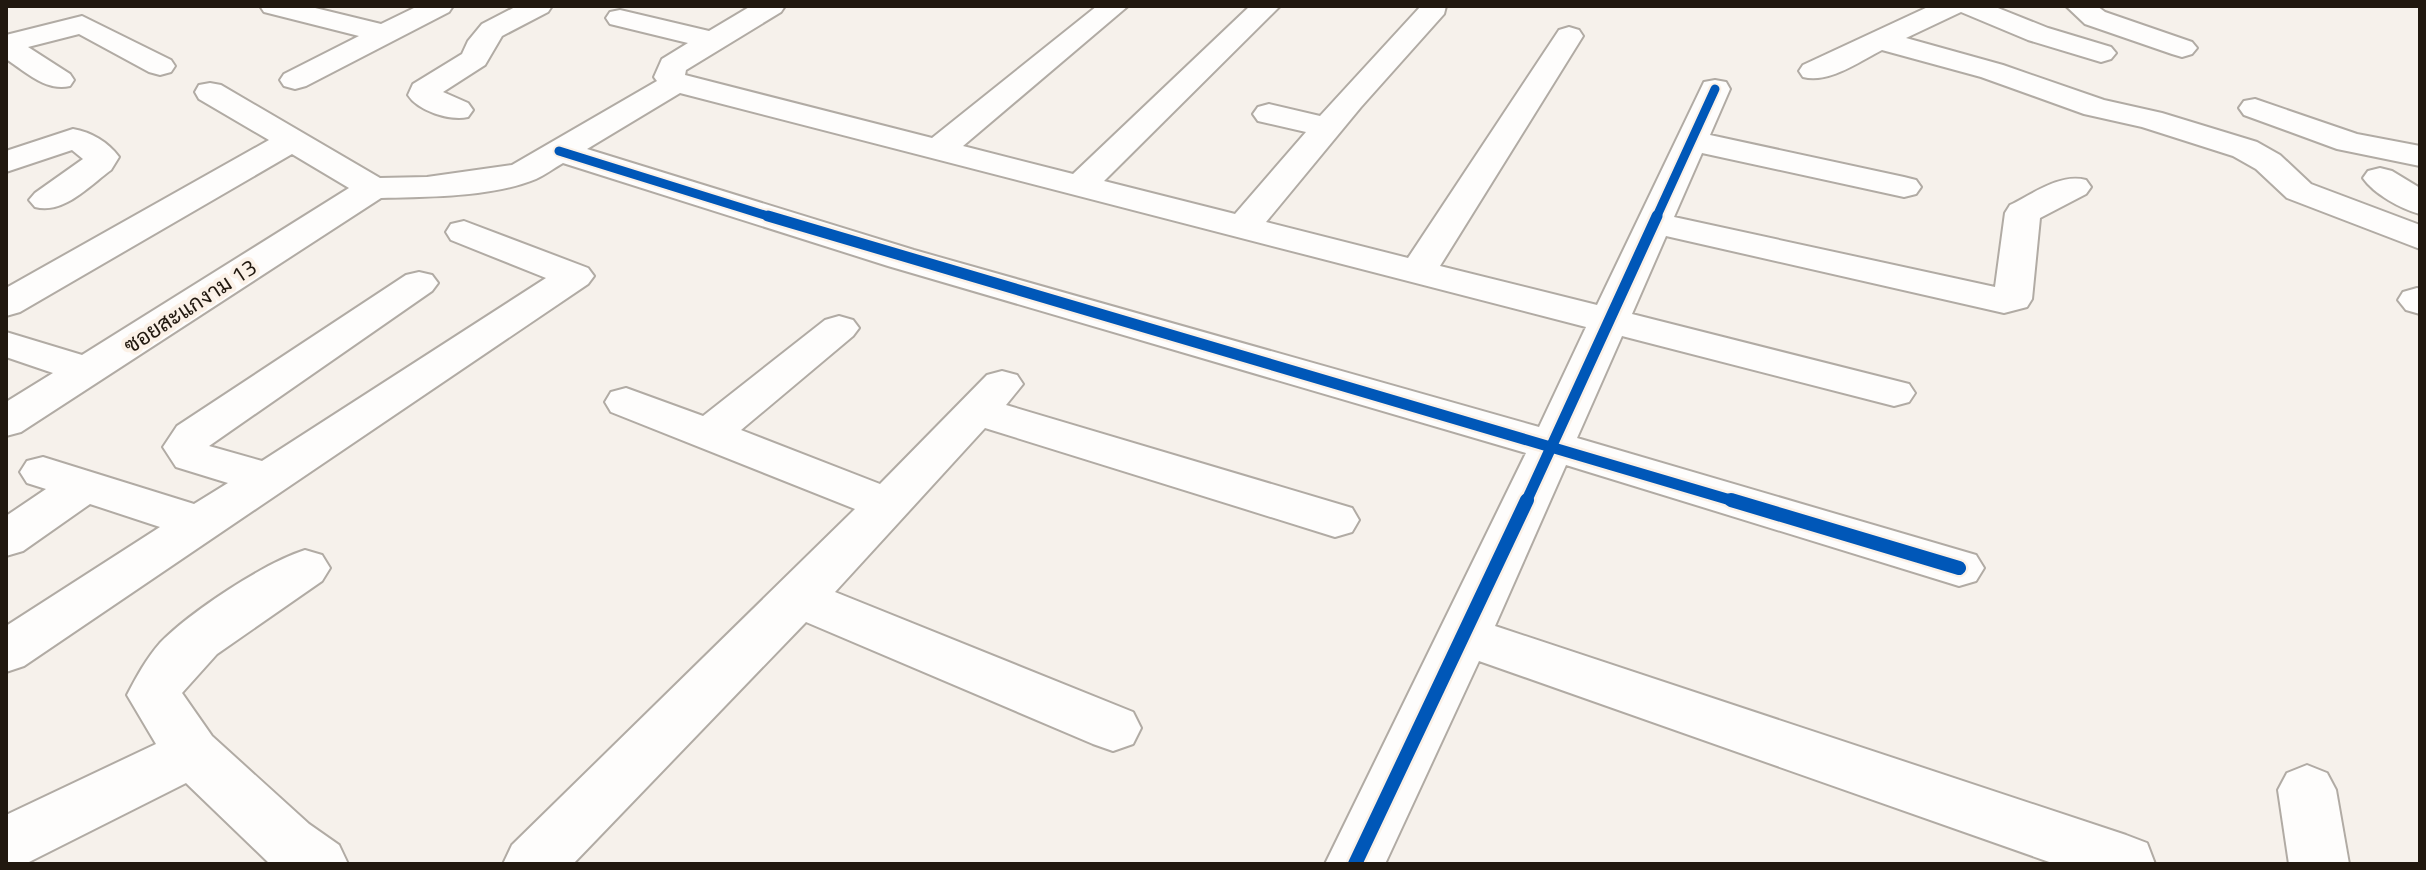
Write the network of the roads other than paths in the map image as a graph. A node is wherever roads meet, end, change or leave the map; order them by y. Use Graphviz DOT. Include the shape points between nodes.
graph roads {
  1 [pos="274,6"];
  2 [pos="439,6"];
  3 [pos="538,6"];
  4 [pos="771,6"];
  5 [pos="1114,6"];
  6 [pos="1266,6"];
  7 [pos="1952,6"];
  8 [pos="1969,6"];
  9 [pos="2080,6"];
  10 [pos="1434,8"];
  11 [pos="620,18"];
  12 [pos="394,29"];
  13 [pos="1569,36"];
  14 [pos="482,41"];
  15 [pos="714,41"];
  16 [pos="1883,41"];
  17 [pos="6,45"];
  18 [pos="2182,48"];
  19 [pos="2101,53"];
  20 [pos="160,66"];
  21 [pos="1814,71"];
  22 [pos="59,80"];
  23 [pos="295,80"];
  24 [pos="676,83"];
  25 [pos="1715,89"];
  26 [pos="210,92"];
  27 [pos="2255,108"];
  28 [pos="457,110"];
  29 [pos="1269,114"];
  30 [pos="1327,127"];
  31 [pos="292,141"];
  32 [pos="1691,141"];
  33 [pos="938,150"];
  34 [pos="559,151"];
  35 [pos="2420,156"];
  36 [pos="6,162"];
  37 [pos="2380,178"];
  38 [pos="1080,186"];
  39 [pos="1904,187"];
  40 [pos="2074,187"];
  41 [pos="373,188"];
  42 [pos="47,200"];
  43 [pos="2420,203"];
  44 [pos="1654,223"];
  45 [pos="1243,227"];
  46 [pos="464,232"];
  47 [pos="2420,238"];
  48 [pos="1419,270"];
  49 [pos="419,283"];
  50 [pos="6,304"];
  51 [pos="1609,322"];
  52 [pos="839,328"];
  53 [pos="6,344"];
  54 [pos="89,371"];
  55 [pos="1894,393"];
  56 [pos="626,402"];
  57 [pos="6,422"];
  58 [pos="709,434"];
  59 [pos="1552,446"];
  60 [pos="269,479"];
  61 [pos="887,504"];
  62 [pos="177,515"];
  63 [pos="1335,520"];
  64 [pos="6,539"];
  65 [pos="305,568"];
  66 [pos="1959,568"];
  67 [pos="799,598"];
  68 [pos="1465,636"];
  69 [pos="6,652"];
  70 [pos="1113,728"];
  71 [pos="192,753"];
  72 [pos="2307,790"];
  73 [pos="6,844"];
  74 [pos="289,857"];
  75 [pos="2126,862"];
  76 [pos="533,864"];
  77 [pos="1355,864"];
  78 [pos="2319,864"];
  1 -- 12 [label="street"];
  2 -- 12 [label="street"];
  3 -- 14 [label="street" via="492,30"];
  4 -- 15 [label="street"];
  5 -- 33 [label="street"];
  6 -- 38 [label="street"];
  7 -- 16 [label="street"];
  8 -- 19 [label="street"];
  9 -- 18 [label="street" via="2095,18"];
  10 -- 30 [label="street"];
  11 -- 15 [label="street"];
  12 -- 14 [label="street"];
  12 -- 23 [label="street"];
  13 -- 48 [label="street"];
  14 -- 28 [label="street" via="475,59 424,91"];
  15 -- 24 [label="street" via="673,65 669,77"];
  16 -- 21 [label="street"];
  16 -- 47 [label="street" via="2245,149 2299,191"];
  17 -- 20 [label="street" via="82,24"];
  17 -- 22 [label="street"];
  24 -- 33 [label="street"];
  24 -- 34 [label="street"];
  25 -- 32 [label="street"];
  26 -- 31 [label="street"];
  27 -- 35 [label="street" via="2349,142"];
  29 -- 30 [label="street"];
  30 -- 45 [label="street"];
  31 -- 41 [label="street"];
  31 -- 50 [label="street"];
  32 -- 39 [label="street"];
  32 -- 44 [label="street"];
  33 -- 38 [label="street"];
  34 -- 41 [label="street" via="524,172 500,178"];
  34 -- 59 [label="street" via="915,262"];
  36 -- 42 [label="street" via="73,139 102,157"];
  37 -- 43 [label="street"];
  38 -- 45 [label="street"];
  40 -- 44 [label="street" via="2023,213 2013,299 2004,301"];
  41 -- 54 [label="street, ซอยสะแกงาม 13"];
  44 -- 51 [label="street"];
  45 -- 48 [label="street"];
  46 -- 60 [label="street" via="575,276"];
  48 -- 51 [label="street"];
  49 -- 60 [label="street" via="193,436 185,447 192,456"];
  51 -- 55 [label="street"];
  51 -- 59 [label="street"];
  52 -- 58 [label="street"];
  53 -- 54 [label="street"];
  54 -- 57 [label="street, ซอยสะแกงาม 13"];
  56 -- 58 [label="street"];
  58 -- 61 [label="street"];
  59 -- 66 [label="street"];
  59 -- 68 [label="street"];
  60 -- 69 [label="street"];
  61 -- 63 [label="street" via="989,397"];
  61 -- 67 [label="street"];
  62 -- 64 [label="street" via="64,478"];
  65 -- 71 [label="street" via="203,636 161,676 154,695"];
  67 -- 70 [label="street"];
  67 -- 76 [label="street"];
  68 -- 75 [label="street"];
  68 -- 77 [label="street"];
  71 -- 73 [label="street"];
  71 -- 74 [label="street"];
  72 -- 78 [label="street"];
}
